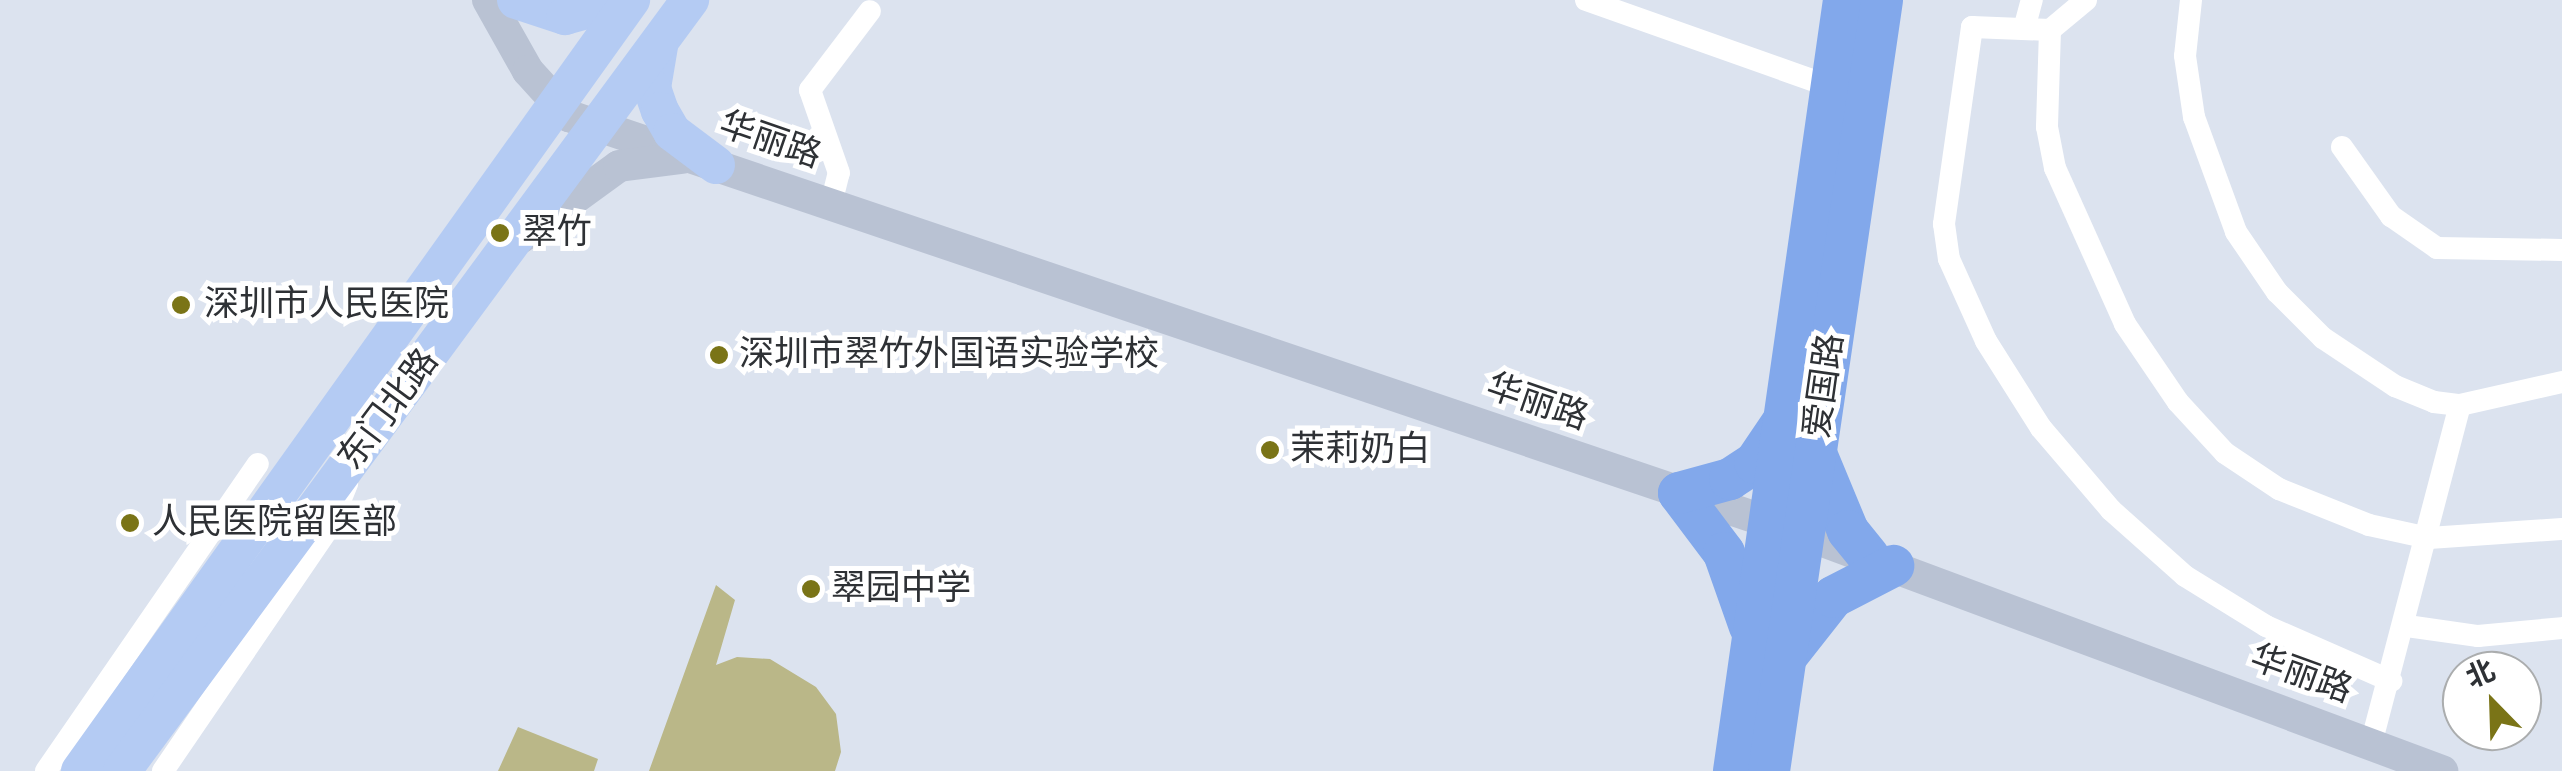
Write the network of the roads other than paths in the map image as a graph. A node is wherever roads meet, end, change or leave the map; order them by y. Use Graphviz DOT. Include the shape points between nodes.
graph roads {
  1 [pos="488,0"];
  2 [pos="513,0"];
  3 [pos="628,0"];
  4 [pos="690,0"];
  5 [pos="1586,0"];
  6 [pos="1844,0"];
  7 [pos="1882,0"];
  8 [pos="2032,0"];
  9 [pos="2086,0"];
  10 [pos="2190,0"];
  11 [pos="868,4"];
  12 [pos="2024,29"];
  13 [pos="2050,30"];
  14 [pos="661,40"];
  15 [pos="1832,88"];
  16 [pos="560,101"];
  17 [pos="600,125"];
  18 [pos="2342,146"];
  19 [pos="706,162"];
  20 [pos="831,204"];
  21 [pos="516,240"];
  22 [pos="2562,250"];
  23 [pos="2562,382"];
  24 [pos="2460,405"];
  25 [pos="1785,417"];
  26 [pos="362,447"];
  27 [pos="1816,452"];
  28 [pos="258,464"];
  29 [pos="1679,493"];
  30 [pos="1787,529"];
  31 [pos="2562,529"];
  32 [pos="2429,538"];
  33 [pos="1881,562"];
  34 [pos="2407,626"];
  35 [pos="2562,628"];
  36 [pos="1770,648"];
  37 [pos="197,668"];
  38 [pos="2390,681"];
  39 [pos="2372,744"];
  40 [pos="46,771"];
  41 [pos="80,771"];
  42 [pos="122,771"];
  43 [pos="150,771"];
  44 [pos="163,771"];
  45 [pos="1734,771"];
  46 [pos="1769,771"];
  47 [pos="2442,771"];
  1 -- 16 [label="street"];
  2 -- 3 [label="main road" via="566,16"];
  2 -- 16 [label="street"];
  3 -- 16 [label="main road, 东门北路"];
  4 -- 14 [label="main road, 东门北路"];
  5 -- 15 [label="street"];
  6 -- 15 [label="highway, 爱国路"];
  7 -- 27 [label="highway, 爱国路"];
  8 -- 12 [label="street"];
  9 -- 13 [label="street"];
  10 -- 24 [label="street" via="2185,56 2194,117 2236,232 2277,292 2323,338 2396,386"];
  11 -- 20 [label="street" via="810,90 839,173"];
  12 -- 13 [label="street"];
  12 -- 38 [label="street" via="1972,28 1944,224 1948,259 1986,341 2052,442 2111,510 2185,576 2266,626"];
  13 -- 32 [label="street" via="2047,127 2055,168 2126,324 2178,402 2225,452 2279,489 2369,525"];
  14 -- 17 [label="main road, 东门北路"];
  14 -- 19 [label="main road" via="652,65 660,111 672,132"];
  15 -- 25 [label="highway, 爱国路"];
  16 -- 17 [label="street, 华丽路"];
  16 -- 41 [label="main road, 东门北路"];
  17 -- 19 [label="street, 华丽路"];
  17 -- 21 [label="main road, 东门北路"];
  18 -- 22 [label="street" via="2391,216 2437,248"];
  19 -- 20 [label="street, 华丽路"];
  19 -- 21 [label="street" via="618,166"];
  20 -- 29 [label="street, 华丽路"];
  21 -- 26 [label="main road, 东门北路"];
  23 -- 24 [label="street"];
  24 -- 32 [label="street"];
  25 -- 29 [label="highway" via="1755,463 1730,479"];
  25 -- 30 [label="highway, 爱国路"];
  26 -- 37 [label="main road, 东门北路"];
  26 -- 44 [label="street" via="329,528"];
  27 -- 30 [label="highway, 爱国路"];
  27 -- 33 [label="highway" via="1848,532"];
  28 -- 40 [label="street"];
  29 -- 30 [label="street, 华丽路"];
  29 -- 36 [label="highway" via="1724,553"];
  30 -- 33 [label="street, 华丽路"];
  30 -- 36 [label="highway, 爱国路"];
  31 -- 32 [label="street"];
  32 -- 34 [label="street"];
  33 -- 36 [label="highway"];
  33 -- 39 [label="street, 华丽路"];
  34 -- 35 [label="street" via="2478,636"];
  34 -- 38 [label="street"];
  36 -- 45 [label="highway, 爱国路"];
  36 -- 46 [label="highway, 爱国路"];
  37 -- 42 [label="main road, 东门北路"];
  37 -- 43 [label="main road" via="176,734"];
  38 -- 39 [label="street"];
  39 -- 47 [label="street, 华丽路"];
}
